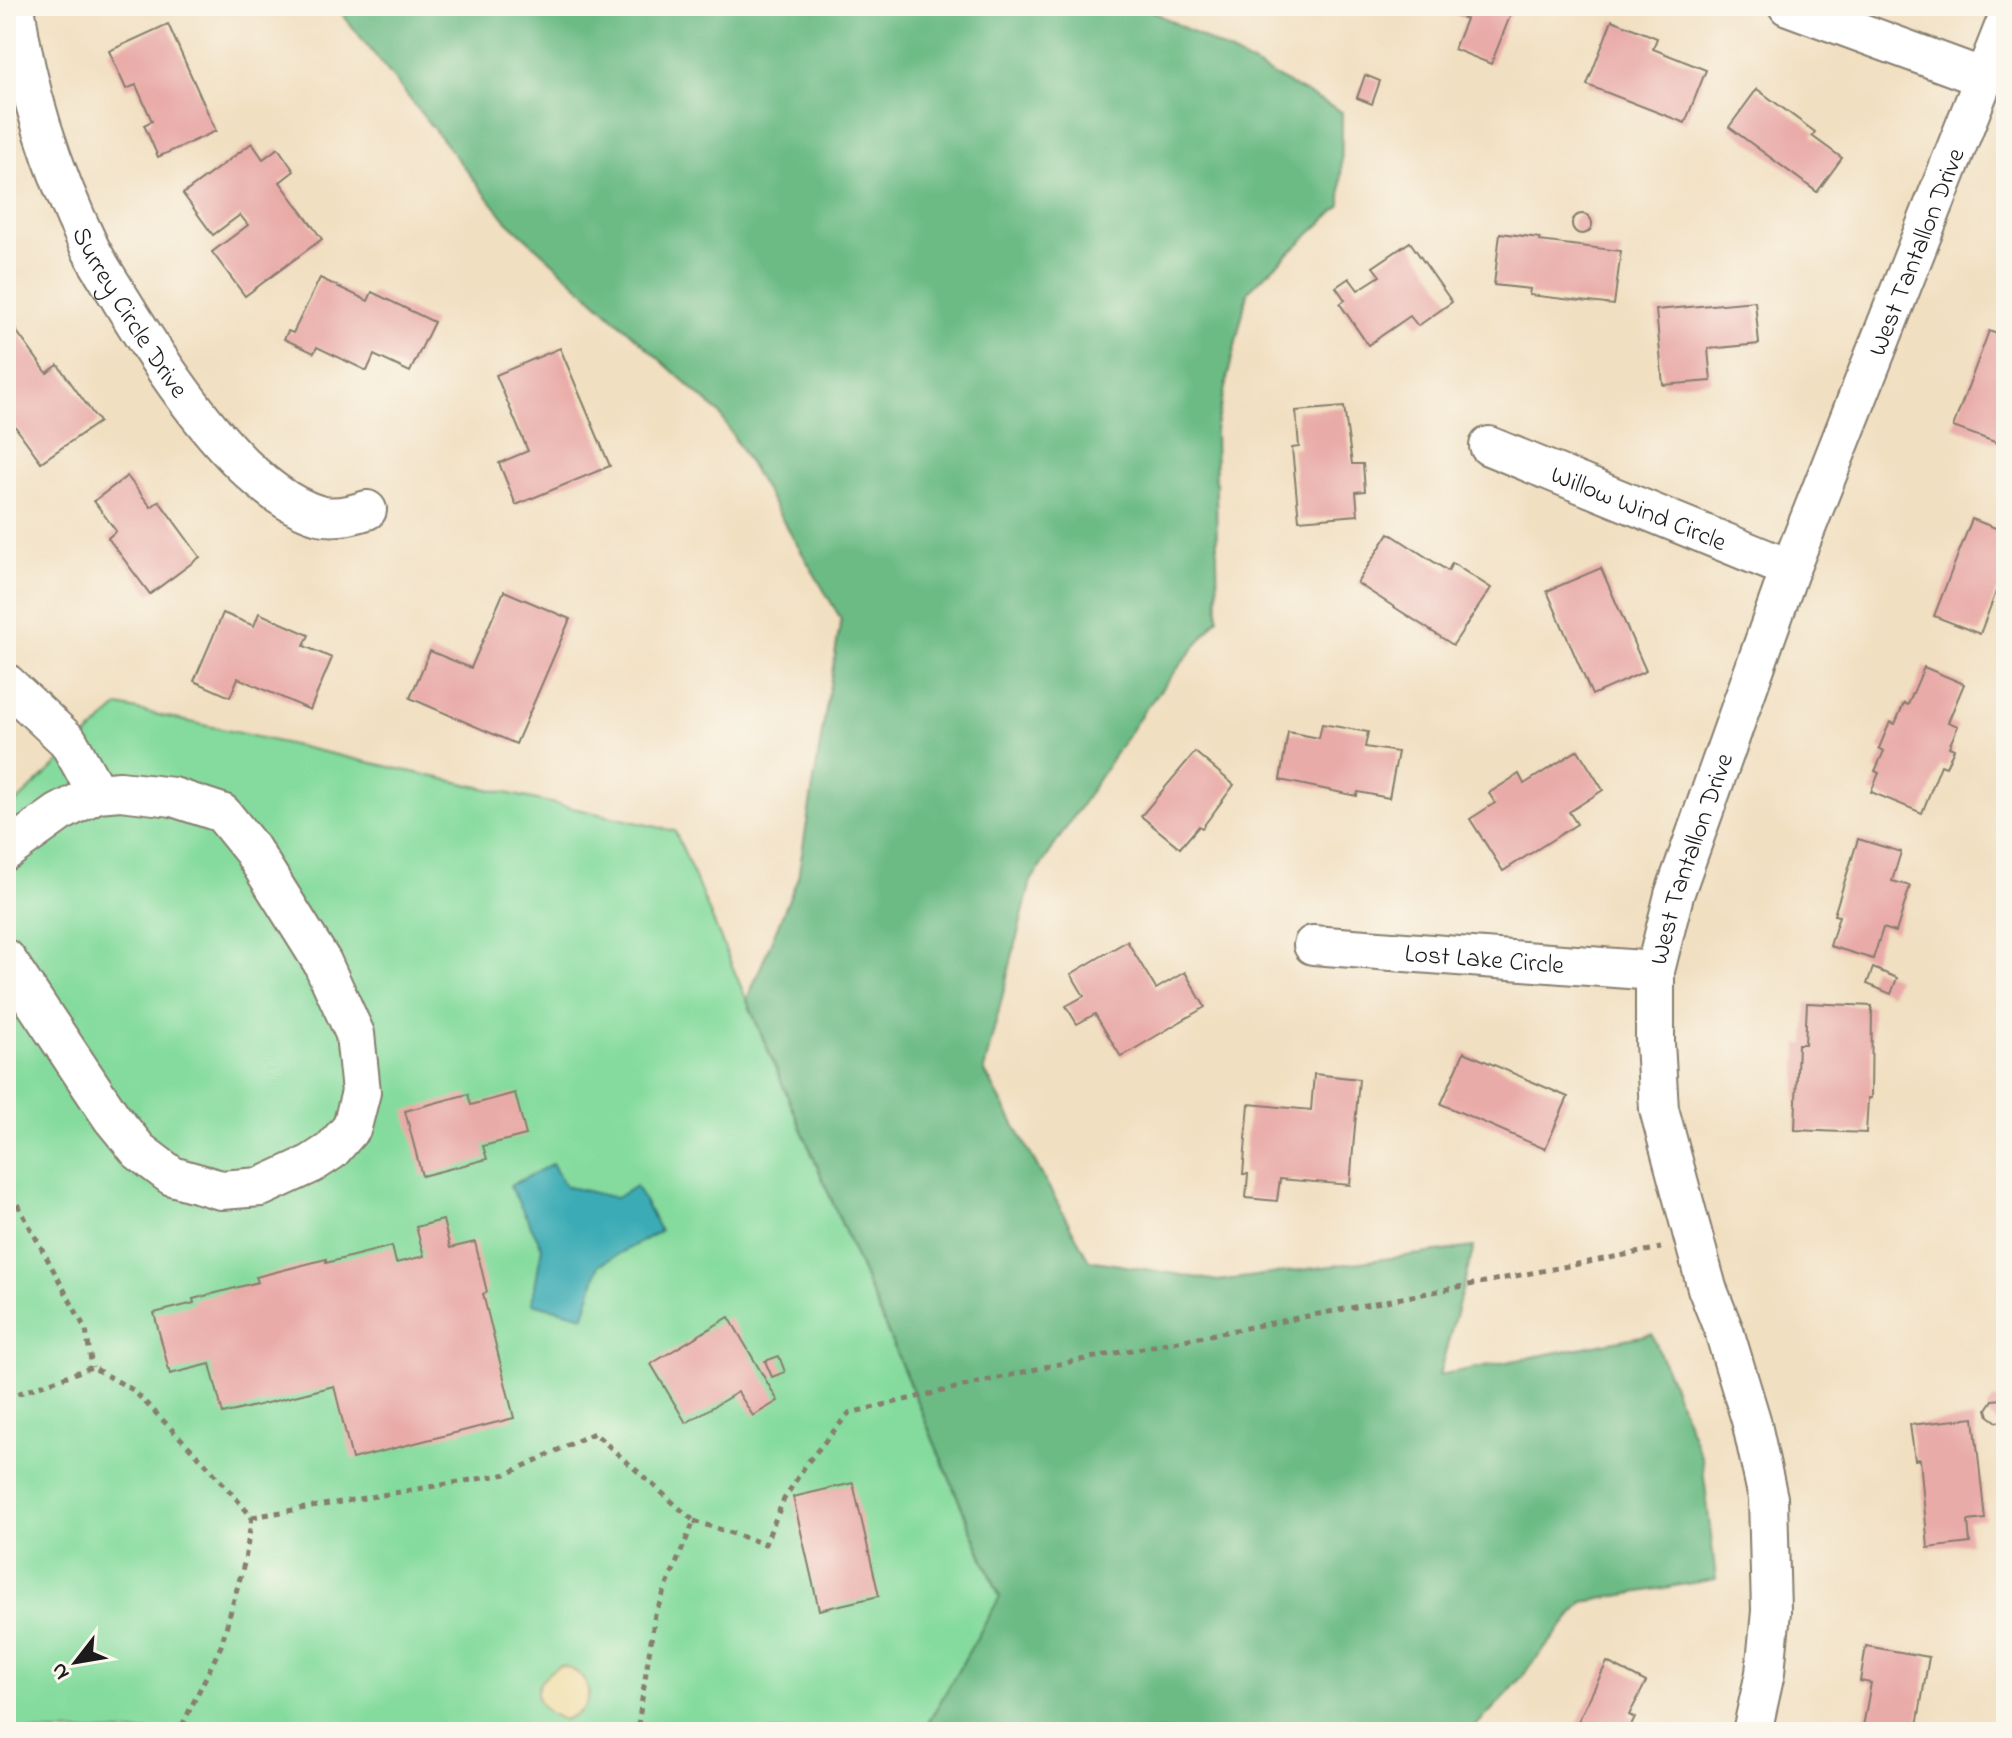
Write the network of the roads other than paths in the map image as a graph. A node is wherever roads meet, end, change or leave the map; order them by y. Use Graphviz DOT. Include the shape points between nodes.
graph roads {
  1 [pos="15,6"];
  2 [pos="1788,6"];
  3 [pos="2006,22"];
  4 [pos="1984,78"];
  5 [pos="1489,446"];
  6 [pos="367,510"];
  7 [pos="1790,569"];
  8 [pos="6,683"];
  9 [pos="97,793"];
  10 [pos="7,849"];
  11 [pos="1313,945"];
  12 [pos="6,959"];
  13 [pos="1655,971"];
  14 [pos="1752,1732"];
  1 -- 6 [label="street, Surrey Circle Drive" via="27,80 54,160 90,249 146,341 198,415 262,483 322,516"];
  2 -- 4 [label="street"];
  3 -- 4 [label="street, West Tantallon Drive"];
  4 -- 7 [label="street, West Tantallon Drive"];
  5 -- 7 [label="street, Willow Wind Circle"];
  7 -- 13 [label="street, West Tantallon Drive" via="1674,895"];
  8 -- 9 [label="street" via="68,741"];
  9 -- 10 [label="street"];
  9 -- 12 [label="street" via="173,797 222,813 252,850 322,962 355,1034 361,1092 352,1127 331,1151 261,1187 221,1190 172,1176 139,1151 112,1118"];
  11 -- 13 [label="street, Lost Lake Circle"];
  13 -- 14 [label="street, West Tantallon Drive" via="1659,1109 1694,1242 1751,1420 1768,1498 1771,1611"];
}
